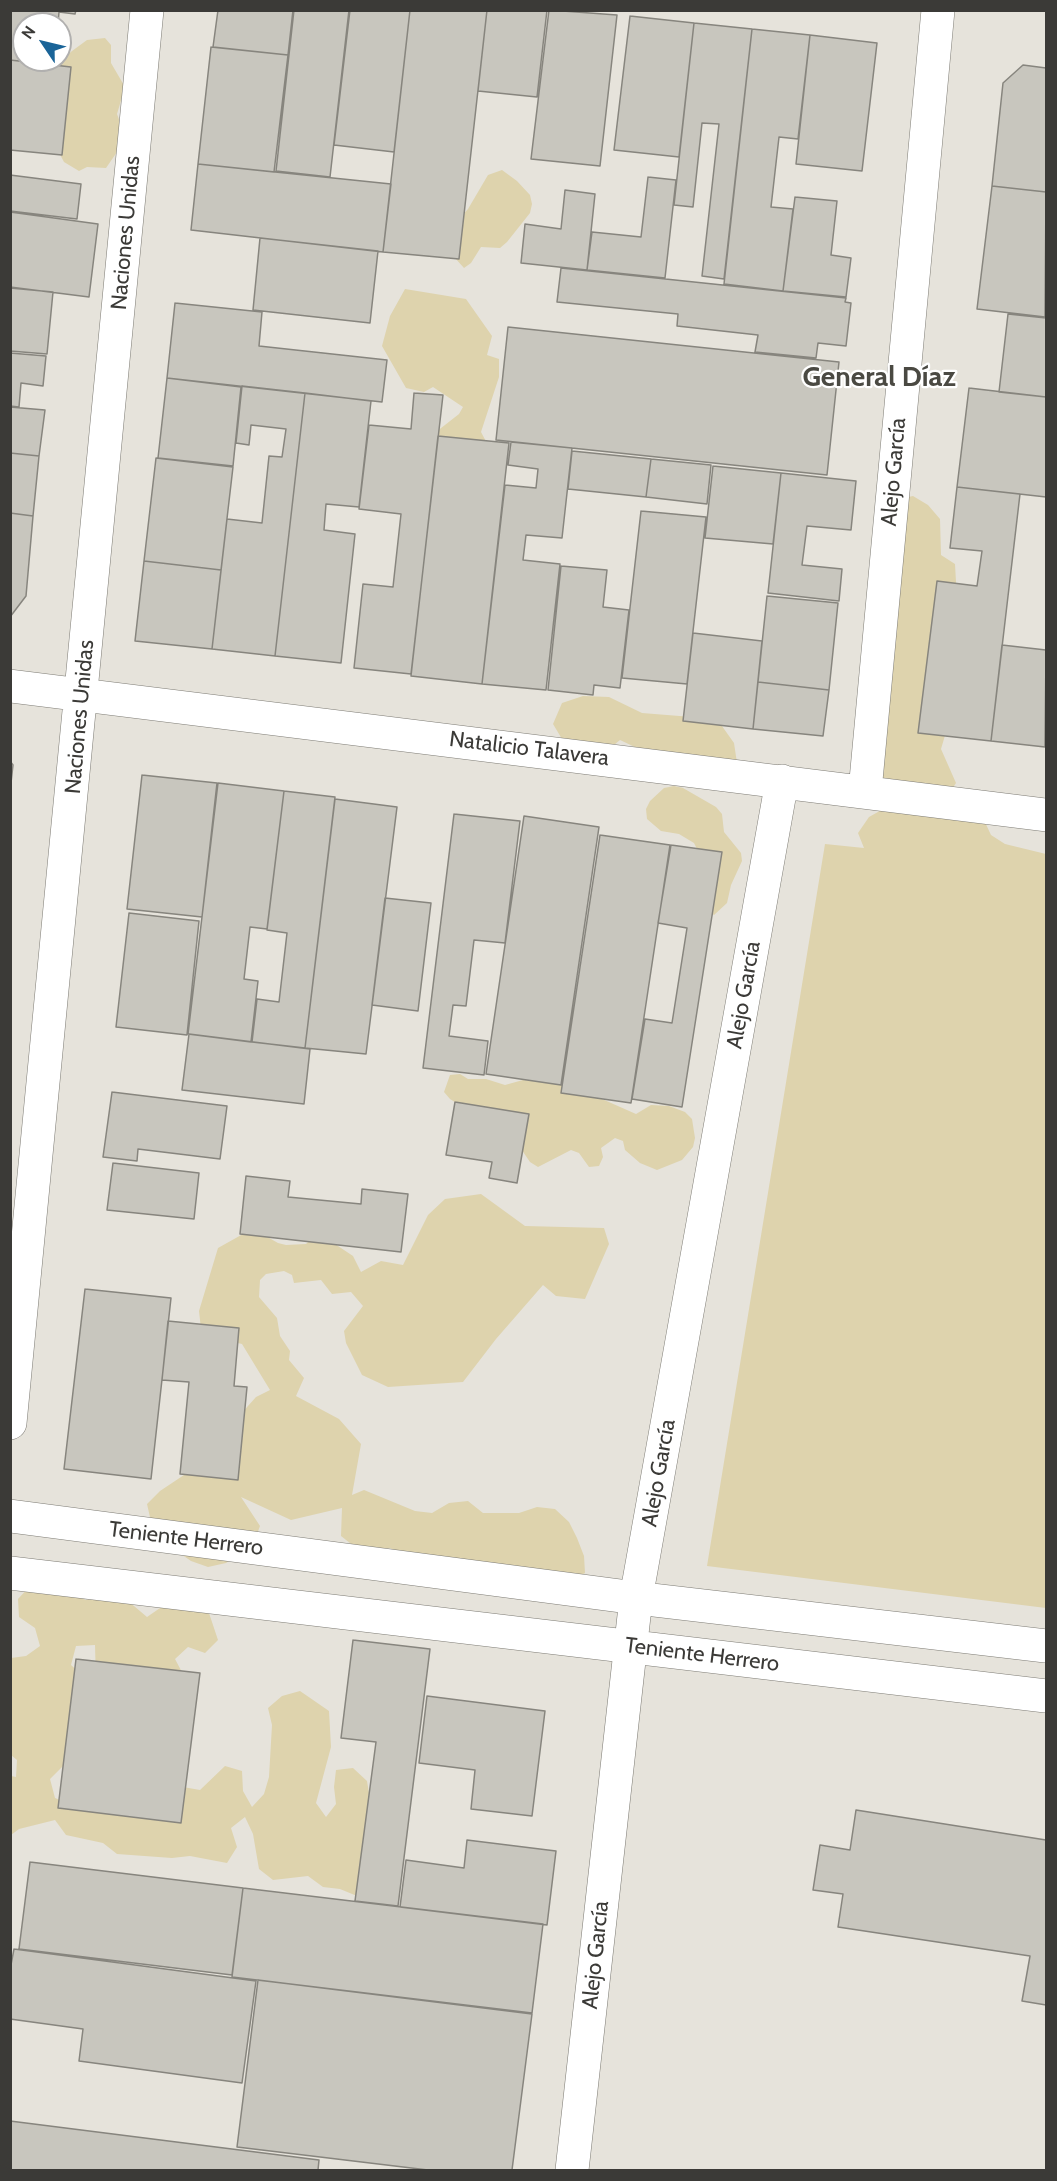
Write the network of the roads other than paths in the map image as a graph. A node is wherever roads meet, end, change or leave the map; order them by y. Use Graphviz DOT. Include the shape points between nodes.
graph roads {
  1 [pos="147,10"];
  2 [pos="938,10"];
  3 [pos="10,686"];
  4 [pos="82,694"];
  5 [pos="782,781"];
  6 [pos="865,791"];
  7 [pos="1047,815"];
  8 [pos="10,1423"];
  9 [pos="10,1516"];
  10 [pos="360,1562"];
  11 [pos="10,1574"];
  12 [pos="636,1598"];
  13 [pos="357,1614"];
  14 [pos="631,1646"];
  15 [pos="1047,1646"];
  16 [pos="1047,1696"];
  17 [pos="572,2170"];
  1 -- 4 [label="street, Naciones Unidas"];
  2 -- 6 [label="street, Alejo García"];
  3 -- 4 [label="street, Natalicio Talavera"];
  4 -- 5 [label="street, Natalicio Talavera"];
  4 -- 8 [label="street, Naciones Unidas"];
  5 -- 6 [label="street, Natalicio Talavera"];
  5 -- 12 [label="street, Alejo García"];
  6 -- 7 [label="street, Natalicio Talavera"];
  9 -- 10 [label="street, Teniente Herrero"];
  10 -- 12 [label="street, Teniente Herrero"];
  10 -- 13 [label="street"];
  11 -- 13 [label="street, Teniente Herrero"];
  12 -- 14 [label="street, Alejo García"];
  12 -- 15 [label="street, Teniente Herrero"];
  13 -- 14 [label="street, Teniente Herrero"];
  14 -- 16 [label="street, Teniente Herrero"];
  14 -- 17 [label="street, Alejo García"];
}
